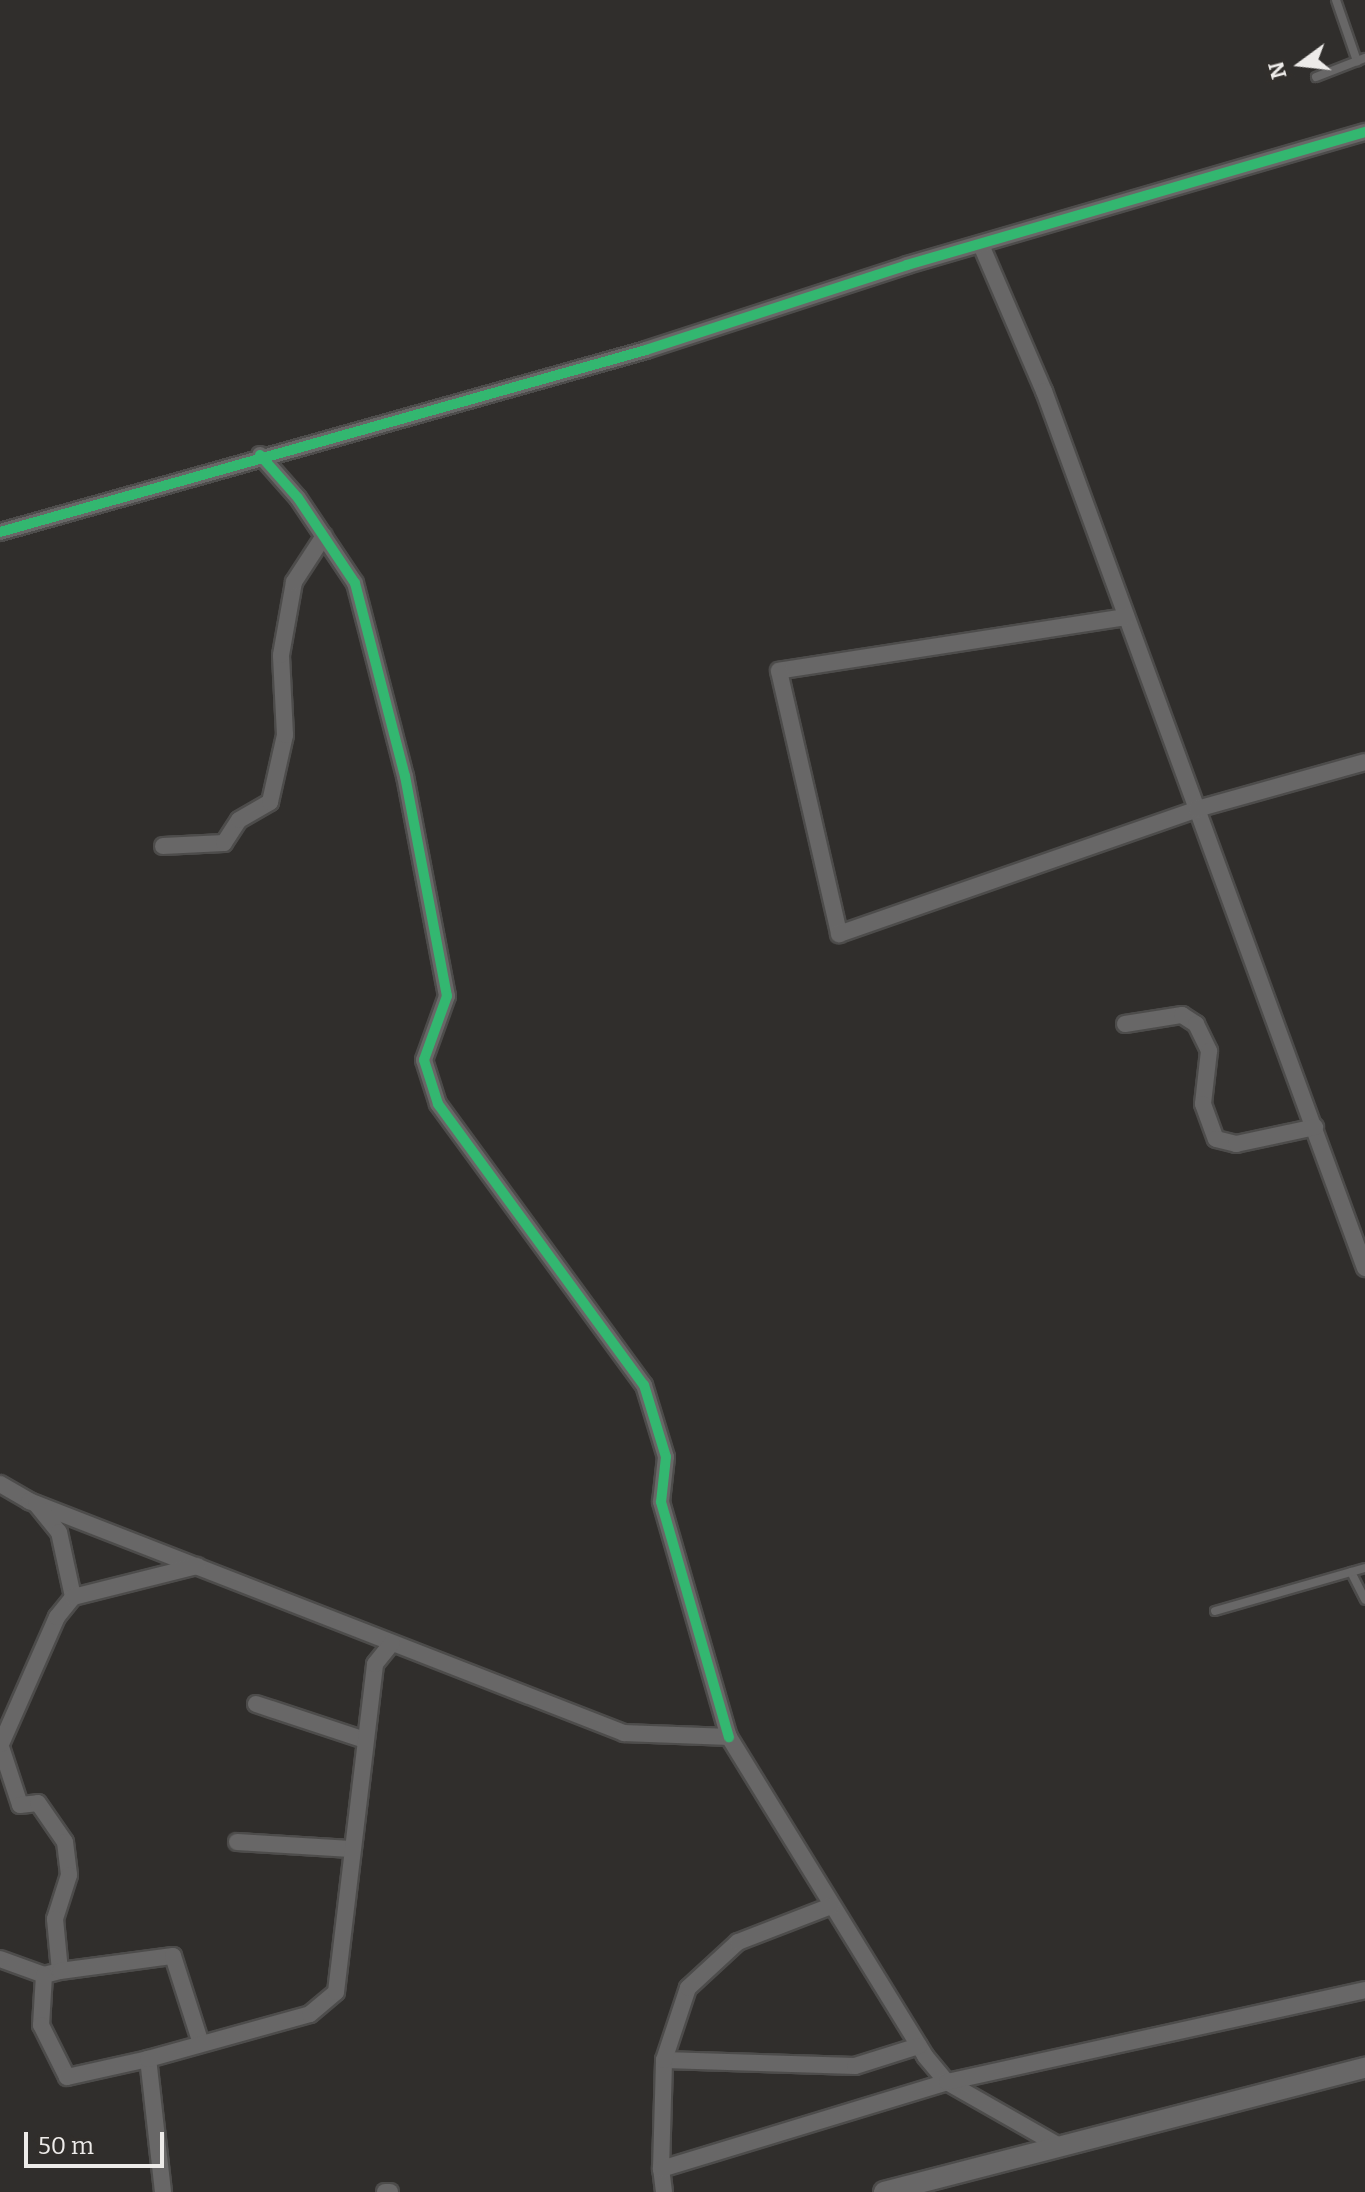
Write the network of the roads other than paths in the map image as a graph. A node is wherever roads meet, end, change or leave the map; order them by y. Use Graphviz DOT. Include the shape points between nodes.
graph roads {
  1 [pos="1336,0"];
  2 [pos="1361,59"];
  3 [pos="1316,77"];
  4 [pos="1365,132"];
  5 [pos="981,245"];
  6 [pos="260,455"];
  7 [pos="0,532"];
  8 [pos="324,536"];
  9 [pos="1126,617"];
  10 [pos="1365,762"];
  11 [pos="1197,809"];
  12 [pos="163,846"];
  13 [pos="1125,1024"];
  14 [pos="1315,1127"];
  15 [pos="1364,1264"];
  16 [pos="0,1484"];
  17 [pos="36,1503"];
  18 [pos="197,1566"];
  19 [pos="1365,1568"];
  20 [pos="1351,1572"];
  21 [pos="73,1597"];
  22 [pos="1365,1600"];
  23 [pos="1215,1611"];
  24 [pos="392,1643"];
  25 [pos="256,1704"];
  26 [pos="729,1737"];
  27 [pos="365,1740"];
  28 [pos="0,1744"];
  29 [pos="237,1842"];
  30 [pos="351,1849"];
  31 [pos="831,1906"];
  32 [pos="0,1959"];
  33 [pos="52,1973"];
  34 [pos="1365,1990"];
  35 [pos="201,2044"];
  36 [pos="919,2046"];
  37 [pos="148,2059"];
  38 [pos="664,2060"];
  39 [pos="1365,2068"];
  40 [pos="947,2082"];
  41 [pos="1059,2146"];
  42 [pos="661,2169"];
  43 [pos="888,2191"];
  44 [pos="163,2192"];
  45 [pos="664,2192"];
  1 -- 2 [label="lane"];
  2 -- 3 [label="lane"];
  4 -- 5 [label="street"];
  5 -- 6 [label="street" via="646,350"];
  5 -- 9 [label="street" via="1044,391"];
  6 -- 7 [label="street"];
  6 -- 8 [label="street"];
  8 -- 12 [label="street" via="294,582 281,655 285,735 270,802 239,820 224,843"];
  8 -- 26 [label="street" via="355,583 405,776 447,996 424,1060 438,1104 644,1385 666,1457 661,1502"];
  9 -- 11 [label="street"];
  9 -- 11 [label="street" via="779,671 839,934"];
  10 -- 11 [label="street"];
  11 -- 14 [label="street"];
  13 -- 14 [label="street" via="1182,1015 1196,1024 1209,1051 1203,1104 1216,1139 1236,1144"];
  14 -- 15 [label="street"];
  16 -- 17 [label="street"];
  17 -- 18 [label="street"];
  17 -- 21 [label="street" via="59,1532"];
  18 -- 21 [label="street"];
  18 -- 24 [label="street"];
  19 -- 20 [label="lane"];
  20 -- 22 [label="lane"];
  20 -- 23 [label="lane"];
  21 -- 28 [label="street" via="52,1628"];
  24 -- 26 [label="street" via="624,1733"];
  24 -- 27 [label="street" via="375,1664"];
  25 -- 27 [label="street"];
  26 -- 31 [label="street"];
  27 -- 30 [label="street"];
  28 -- 33 [label="street" via="20,1805 38,1803 65,1842 69,1875 55,1919"];
  29 -- 30 [label="street"];
  30 -- 35 [label="street" via="336,1992 310,2014"];
  31 -- 36 [label="street"];
  31 -- 38 [label="street" via="738,1942 688,1988"];
  32 -- 33 [label="street"];
  33 -- 35 [label="street" via="173,1956"];
  33 -- 37 [label="street" via="41,2025 67,2077"];
  34 -- 40 [label="street"];
  35 -- 37 [label="street"];
  36 -- 38 [label="street" via="855,2066"];
  36 -- 40 [label="street"];
  37 -- 44 [label="street"];
  38 -- 42 [label="street"];
  39 -- 41 [label="street"];
  40 -- 41 [label="street"];
  40 -- 42 [label="street"];
  41 -- 43 [label="street"];
  42 -- 45 [label="street"];
}
